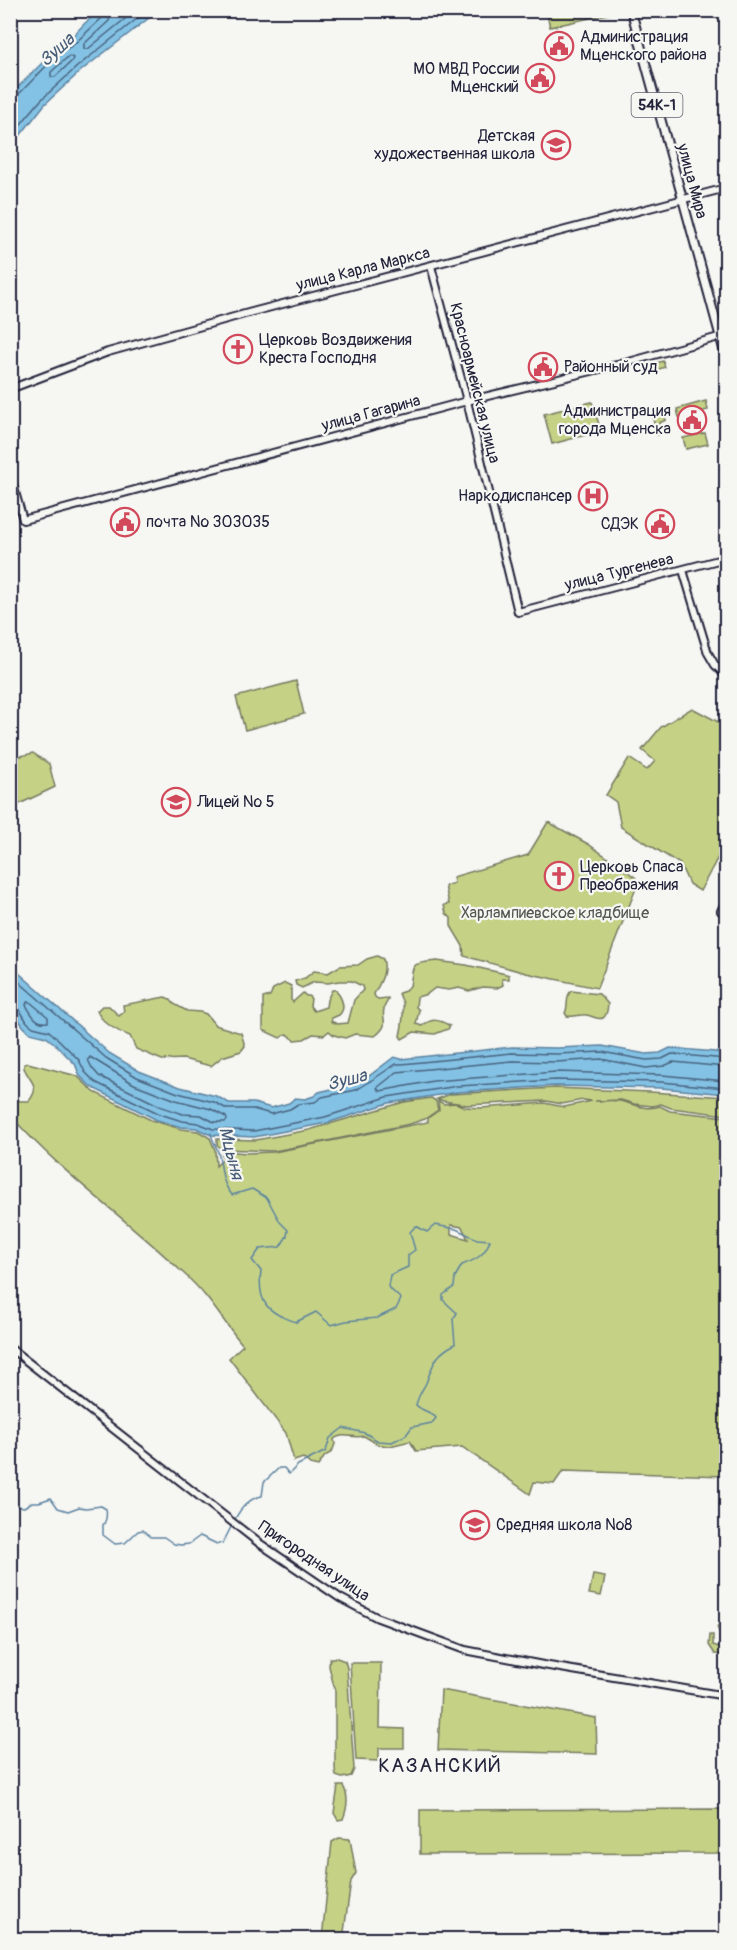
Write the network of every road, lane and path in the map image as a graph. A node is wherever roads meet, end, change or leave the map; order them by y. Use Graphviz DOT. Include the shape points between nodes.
graph roads {
  1 [pos="631,10"];
  2 [pos="726,188"];
  3 [pos="683,200"];
  4 [pos="431,266"];
  5 [pos="723,336"];
  6 [pos="726,358"];
  7 [pos="10,389"];
  8 [pos="467,401"];
  9 [pos="10,474"];
  10 [pos="726,558"];
  11 [pos="683,570"];
  12 [pos="518,612"];
  13 [pos="726,676"];
  14 [pos="726,901"];
  15 [pos="726,915"];
  16 [pos="10,1348"];
  17 [pos="726,1696"];
  1 -- 3 [label="main road, улица Мира / 54К-1"];
  2 -- 3 [label="main road, улица Карла Маркса"];
  3 -- 4 [label="main road, улица Карла Маркса"];
  3 -- 5 [label="main road, улица Мира / 54К-1"];
  4 -- 7 [label="main road, улица Карла Маркса" via="108,352"];
  4 -- 8 [label="main road, Красноармейская улица"];
  5 -- 6 [label="main road, улица Мира / 54К-1"];
  5 -- 8 [label="main road, улица Гагарина"];
  8 -- 9 [label="main road, улица Гагарина" via="23,520"];
  8 -- 12 [label="main road, Красноармейская улица"];
  10 -- 11 [label="main road, улица Тургенева"];
  11 -- 12 [label="main road, улица Тургенева"];
  11 -- 13 [label="main road" via="708,653"];
  14 -- 15 [label="main road" via="721,911"];
  16 -- 17 [label="main road, Пригородная улица" via="228,1519 310,1579 378,1618 465,1650"];
}
